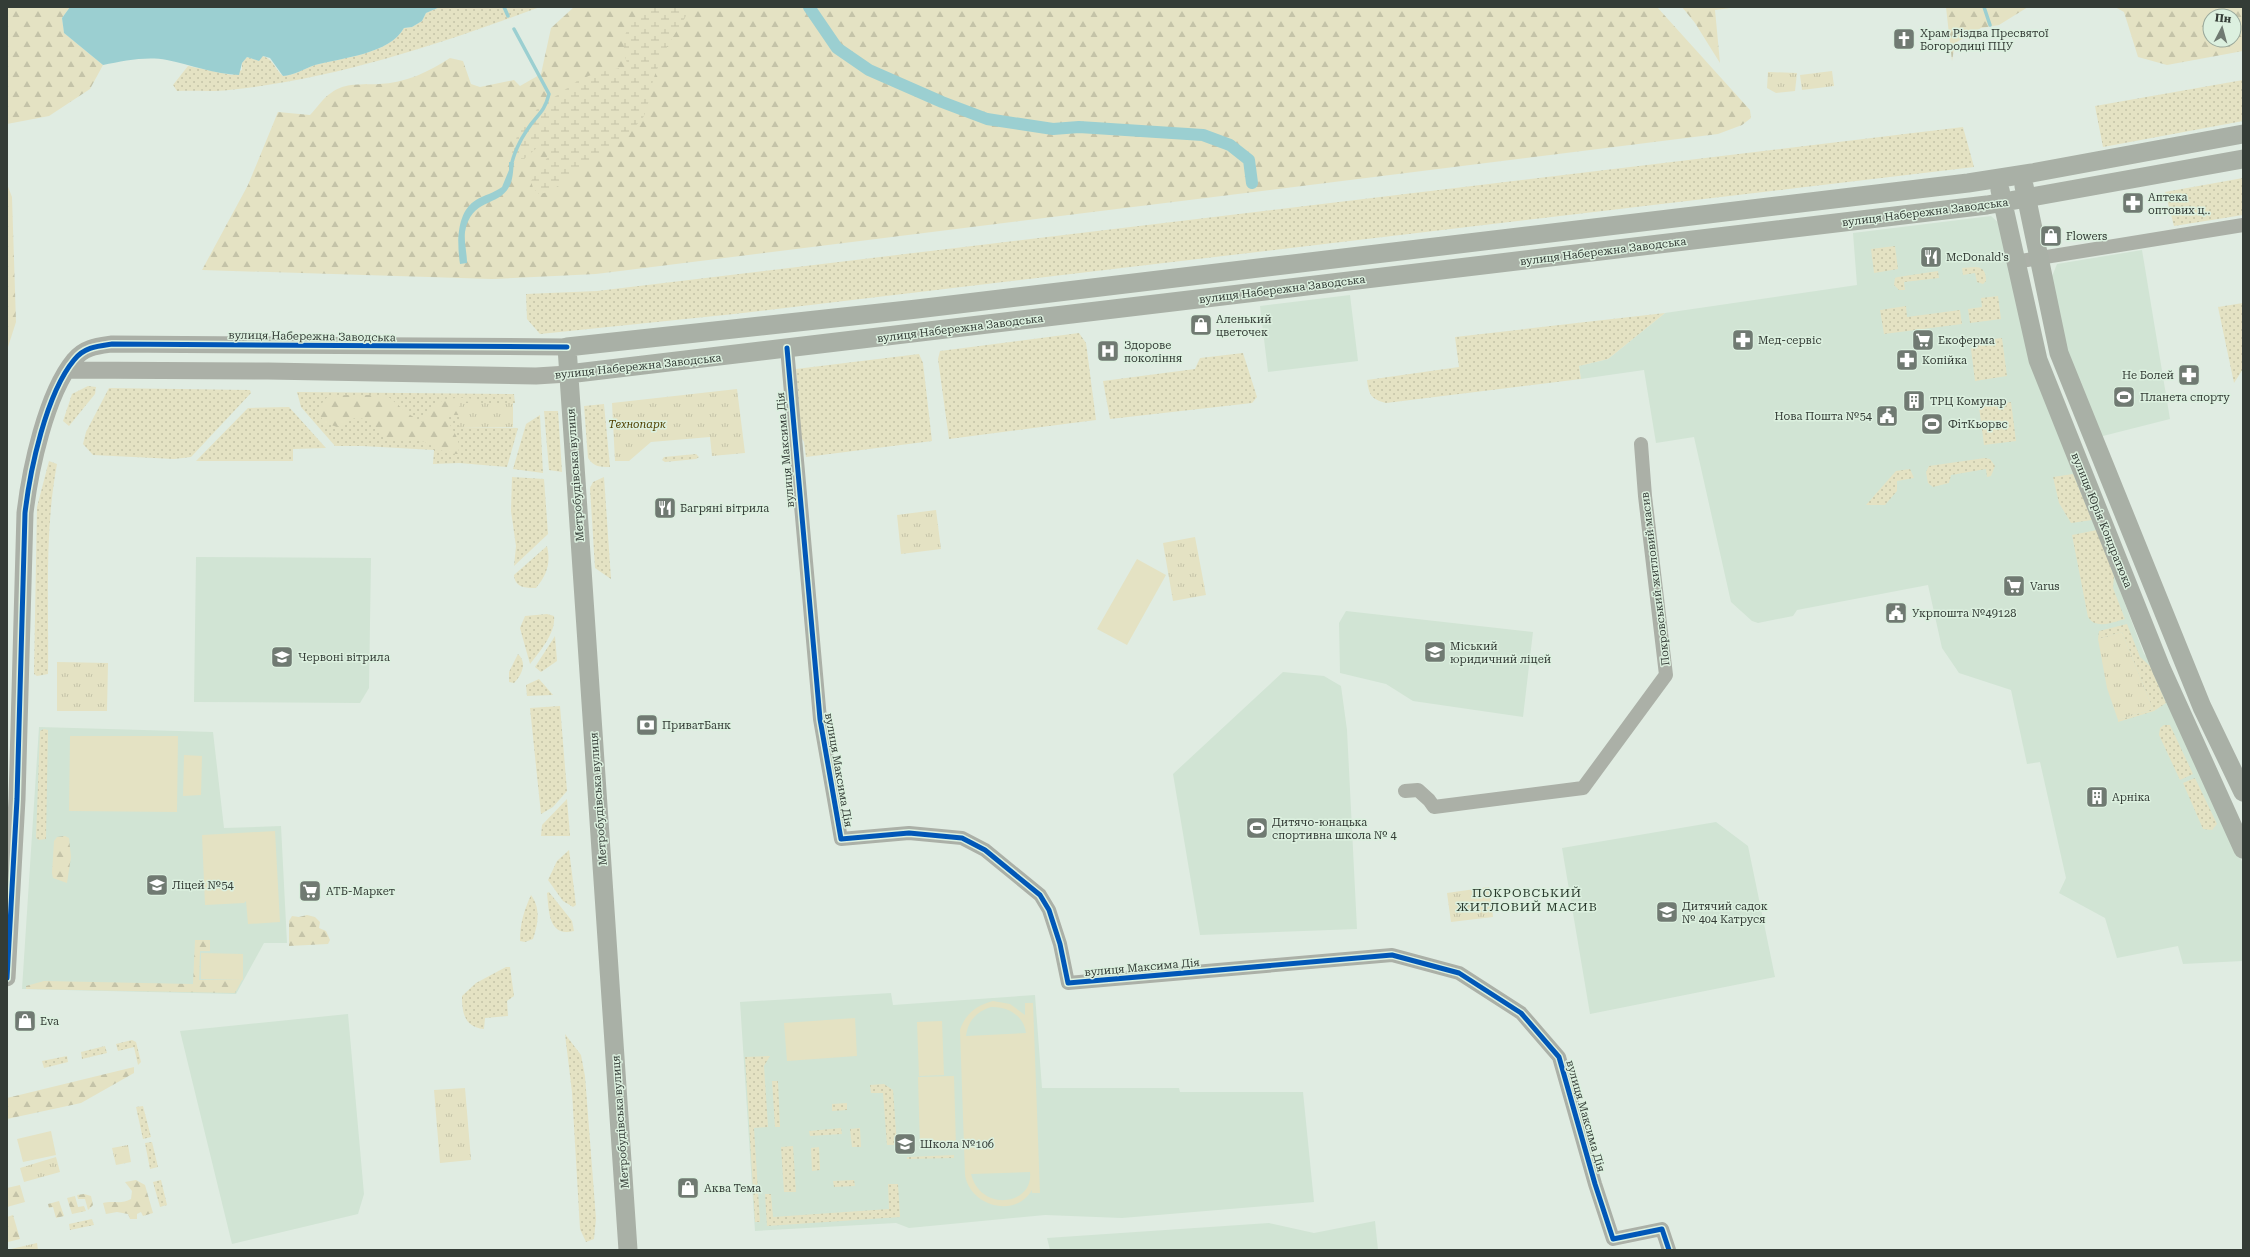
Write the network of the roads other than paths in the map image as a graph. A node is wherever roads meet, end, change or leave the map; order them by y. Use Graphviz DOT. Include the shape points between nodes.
graph roads {
  1 [pos="2243,134"];
  2 [pos="2243,159"];
  3 [pos="2022,175"];
  4 [pos="1998,179"];
  5 [pos="2027,198"];
  6 [pos="2003,202"];
  7 [pos="2243,224"];
  8 [pos="1382,252"];
  9 [pos="2040,258"];
  10 [pos="2015,262"];
  11 [pos="1385,278"];
  12 [pos="567,347"];
  13 [pos="787,348"];
  14 [pos="68,370"];
  15 [pos="568,374"];
  16 [pos="1641,444"];
  17 [pos="2134,537"];
  18 [pos="2113,544"];
  19 [pos="2225,755"];
  20 [pos="2205,764"];
  21 [pos="1405,791"];
  22 [pos="2243,792"];
  23 [pos="2243,849"];
  24 [pos="7,978"];
  25 [pos="628,1250"];
  26 [pos="1669,1250"];
  1 -- 3 [label="main road, вулиця Набережна Заводська"];
  2 -- 5 [label="main road, вулиця Набережна Заводська"];
  3 -- 4 [label="main road, вулиця Набережна Заводська"];
  3 -- 5 [label="main road, вулиця Юрія Кондратюка"];
  4 -- 6 [label="main road, вулиця Юрія Кондратюка"];
  4 -- 8 [label="main road, вулиця Набережна Заводська"];
  5 -- 6 [label="main road, вулиця Набережна Заводська"];
  5 -- 9 [label="main road, вулиця Юрія Кондратюка"];
  6 -- 10 [label="main road, вулиця Юрія Кондратюка"];
  6 -- 11 [label="main road, вулиця Набережна Заводська"];
  7 -- 9 [label="street"];
  8 -- 11 [label="main road"];
  8 -- 12 [label="main road, вулиця Набережна Заводська" via="917,309"];
  9 -- 10 [label="street"];
  9 -- 17 [label="main road, вулиця Юрія Кондратюка" via="2059,353"];
  10 -- 18 [label="main road, вулиця Юрія Кондратюка" via="2038,360"];
  11 -- 13 [label="main road, вулиця Набережна Заводська"];
  12 -- 14 [label="street, вулиця Набережна Заводська" via="112,344 90,348 74,359"];
  12 -- 15 [label="main road, Метробудівська вулиця"];
  13 -- 15 [label="main road, вулиця Набережна Заводська"];
  13 -- 26 [label="street, вулиця Максима Дія" via="820,719 841,839 909,833 962,838 985,850 1040,895 1049,910 1060,944 1068,983 1392,955 1460,973 1521,1013 1559,1057 1613,1239 1662,1229"];
  14 -- 15 [label="street, вулиця Набережна Заводська" via="268,370 536,376"];
  14 -- 24 [label="street" via="46,422 27,498 14,886"];
  15 -- 25 [label="main road, Метробудівська вулиця"];
  16 -- 21 [label="street, Покровський житловий масив" via="1666,674 1582,788 1434,807 1418,790"];
  17 -- 18 [label="main road"];
  17 -- 19 [label="main road, вулиця Юрія Кондратюка" via="2202,707"];
  18 -- 20 [label="main road, вулиця Юрія Кондратюка" via="2161,668"];
  19 -- 20 [label="main road"];
  19 -- 22 [label="main road, вулиця Юрія Кондратюка"];
  20 -- 23 [label="main road, вулиця Юрія Кондратюка"];
}
